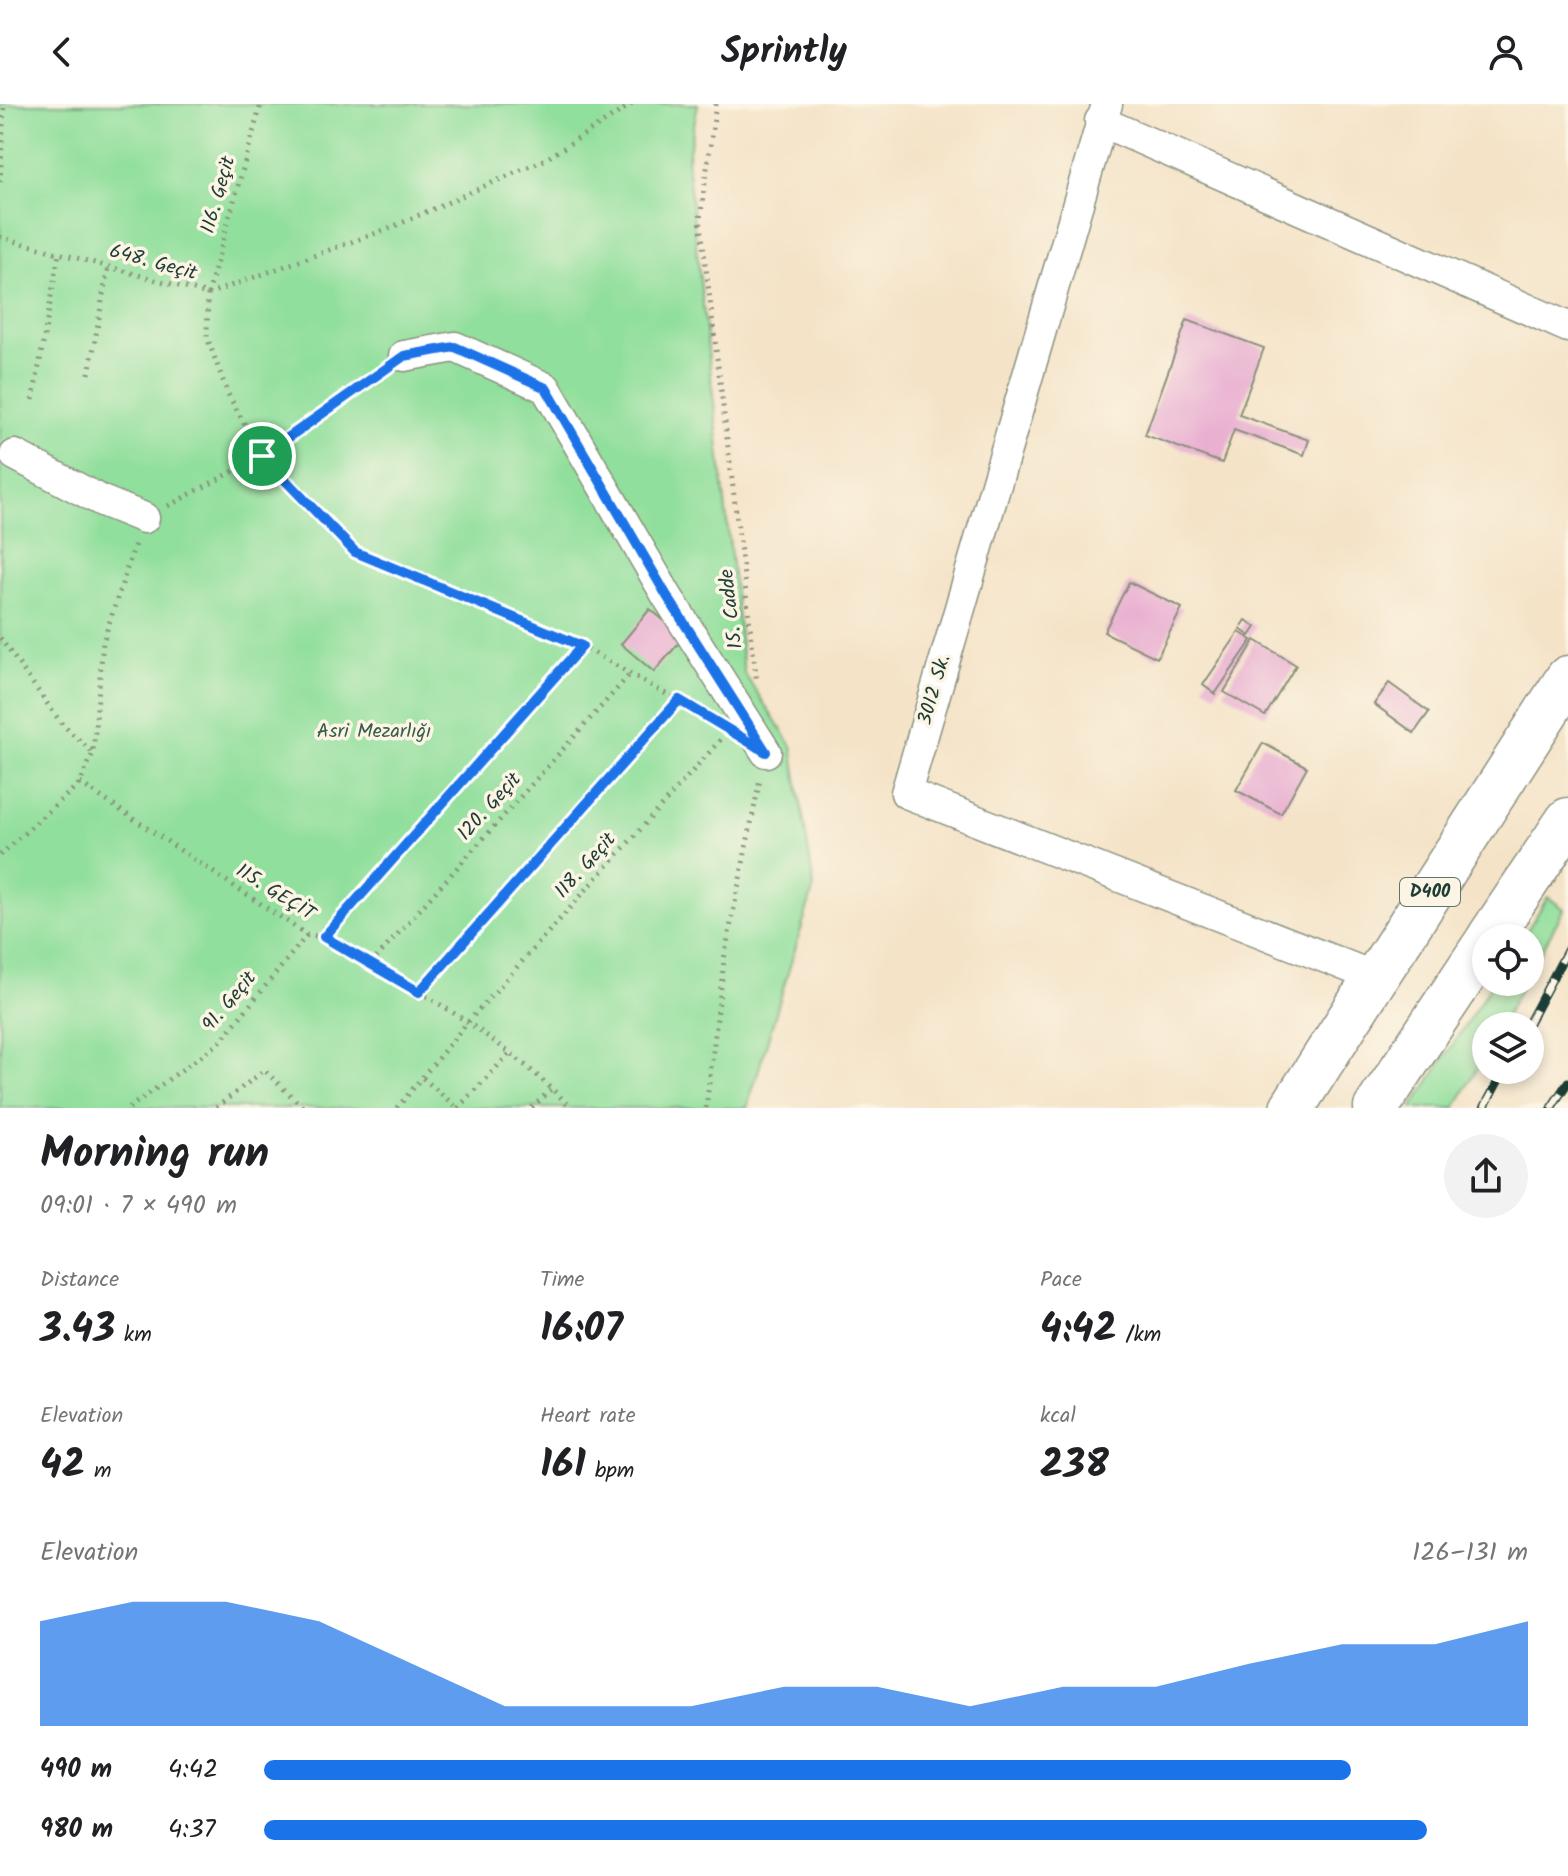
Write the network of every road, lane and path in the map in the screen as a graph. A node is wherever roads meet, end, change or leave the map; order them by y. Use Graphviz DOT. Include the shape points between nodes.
graph roads {
  1 [pos="4,104"];
  2 [pos="261,104"];
  3 [pos="632,104"];
  4 [pos="716,104"];
  5 [pos="1103,112"];
  6 [pos="0,182"];
  7 [pos="0,237"];
  8 [pos="59,253"];
  9 [pos="108,267"];
  10 [pos="208,294"];
  11 [pos="1568,327"];
  12 [pos="404,356"];
  13 [pos="89,374"];
  14 [pos="33,400"];
  15 [pos="15,455"];
  16 [pos="262,456"];
  17 [pos="144,518"];
  18 [pos="0,638"];
  19 [pos="582,646"];
  20 [pos="632,672"];
  21 [pos="1568,678"];
  22 [pos="758,690"];
  23 [pos="679,700"];
  24 [pos="716,723"];
  25 [pos="766,752"];
  26 [pos="93,753"];
  27 [pos="80,783"];
  28 [pos="1568,820"];
  29 [pos="0,855"];
  30 [pos="1498,924"];
  31 [pos="307,935"];
  32 [pos="324,937"];
  33 [pos="371,964"];
  34 [pos="1472,964"];
  35 [pos="1375,977"];
  36 [pos="419,992"];
  37 [pos="467,1023"];
  38 [pos="511,1052"];
  39 [pos="423,1078"];
  40 [pos="552,1088"];
  41 [pos="129,1108"];
  42 [pos="216,1108"];
  43 [pos="304,1108"];
  44 [pos="397,1108"];
  45 [pos="458,1108"];
  46 [pos="532,1108"];
  47 [pos="571,1108"];
  48 [pos="706,1108"];
  49 [pos="1292,1108"];
  50 [pos="1376,1108"];
  1 -- 6 [label="path"];
  2 -- 10 [label="path, 116. Geçit"];
  3 -- 10 [label="path" via="531,165 390,228"];
  4 -- 22 [label="path, 15. Cadde" via="700,219"];
  5 -- 11 [label="street"];
  5 -- 35 [label="street, 3012 Sk." via="906,793"];
  7 -- 8 [label="path, 648. Geçit"];
  8 -- 9 [label="path, 648. Geçit"];
  8 -- 14 [label="path"];
  9 -- 10 [label="path, 648. Geçit"];
  9 -- 13 [label="path"];
  10 -- 16 [label="path, 648. Geçit" via="207,337 228,394"];
  12 -- 16 [label="path"];
  12 -- 25 [label="street" via="455,347 546,388 667,596"];
  15 -- 17 [label="street"];
  16 -- 17 [label="path"];
  16 -- 19 [label="path, 648. Geçit" via="355,552"];
  17 -- 26 [label="path" via="103,642"];
  18 -- 26 [label="path" via="62,724"];
  19 -- 20 [label="path, 648. Geçit"];
  19 -- 32 [label="path"];
  20 -- 23 [label="path, 648. Geçit"];
  20 -- 33 [label="path, 120. Geçit"];
  21 -- 35 [label="highway, D400"];
  23 -- 24 [label="path, 648. Geçit"];
  23 -- 36 [label="path"];
  25 -- 37 [label="path, 118. Geçit" via="729,731"];
  25 -- 48 [label="path" via="725,953"];
  26 -- 27 [label="path"];
  27 -- 29 [label="path"];
  27 -- 31 [label="path, 115. GEÇİT"];
  28 -- 30 [label="highway"];
  31 -- 32 [label="path, 115. GEÇİT"];
  31 -- 41 [label="path, 91. Geçit" via="219,1043"];
  32 -- 33 [label="path, 115. GEÇİT"];
  33 -- 36 [label="path, 115. GEÇİT"];
  34 -- 50 [label="highway"];
  35 -- 49 [label="highway, D400"];
  36 -- 37 [label="path, 115. GEÇİT"];
  37 -- 38 [label="path, 115. GEÇİT"];
  37 -- 39 [label="path, 118. Geçit"];
  38 -- 40 [label="path, 115. GEÇİT"];
  38 -- 45 [label="path"];
  39 -- 44 [label="path, 118. Geçit"];
  39 -- 45 [label="path"];
  40 -- 46 [label="path"];
  40 -- 47 [label="path, 115. GEÇİT"];
  42 -- 43 [label="path" via="264,1070"];
}
